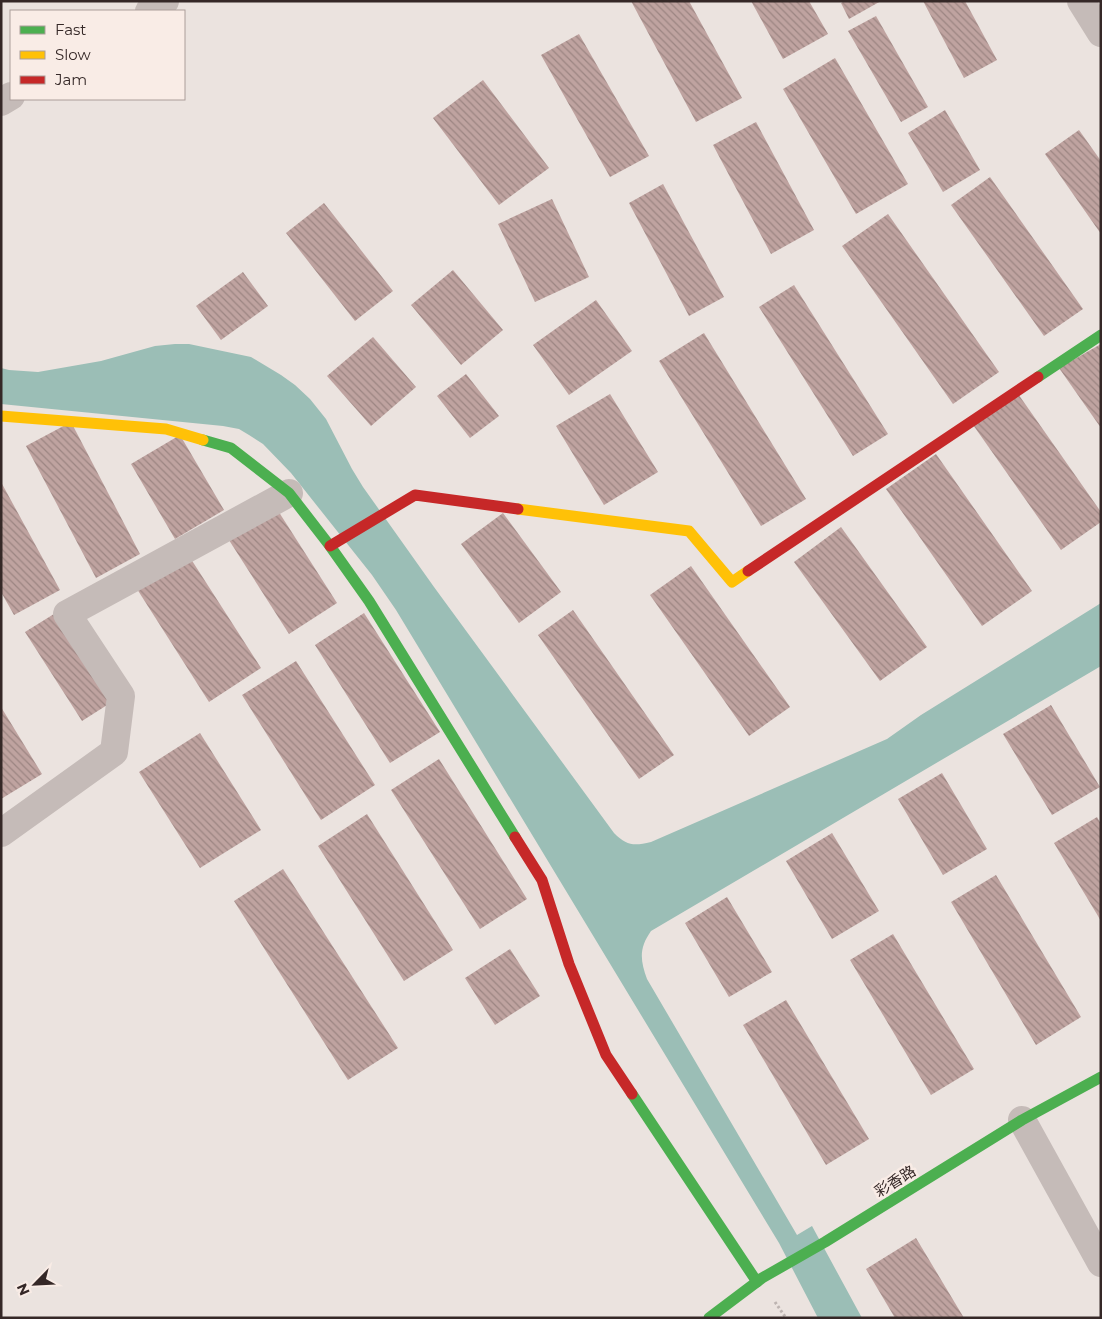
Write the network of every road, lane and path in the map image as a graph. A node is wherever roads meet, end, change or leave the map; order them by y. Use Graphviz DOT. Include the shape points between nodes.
graph roads {
  1 [pos="165,1"];
  2 [pos="1081,1"];
  3 [pos="150,10"];
  4 [pos="1101,34"];
  5 [pos="1101,335"];
  6 [pos="1,416"];
  7 [pos="289,493"];
  8 [pos="334,544"];
  9 [pos="1,833"];
  10 [pos="1101,1077"];
  11 [pos="1022,1120"];
  12 [pos="1101,1264"];
  13 [pos="760,1280"];
  14 [pos="709,1318"];
  1 -- 3 [label="street"];
  2 -- 4 [label="street"];
  5 -- 8 [label="street" via="732,582 689,532 415,495"];
  6 -- 7 [label="street" via="166,429 231,448"];
  7 -- 8 [label="street"];
  7 -- 9 [label="street" via="68,614 121,696 114,752"];
  8 -- 13 [label="street" via="542,880 569,964 606,1055"];
  10 -- 11 [label="street, 彩香路"];
  11 -- 12 [label="street"];
  11 -- 13 [label="street, 彩香路"];
  13 -- 14 [label="street, 彩香路"];
}
